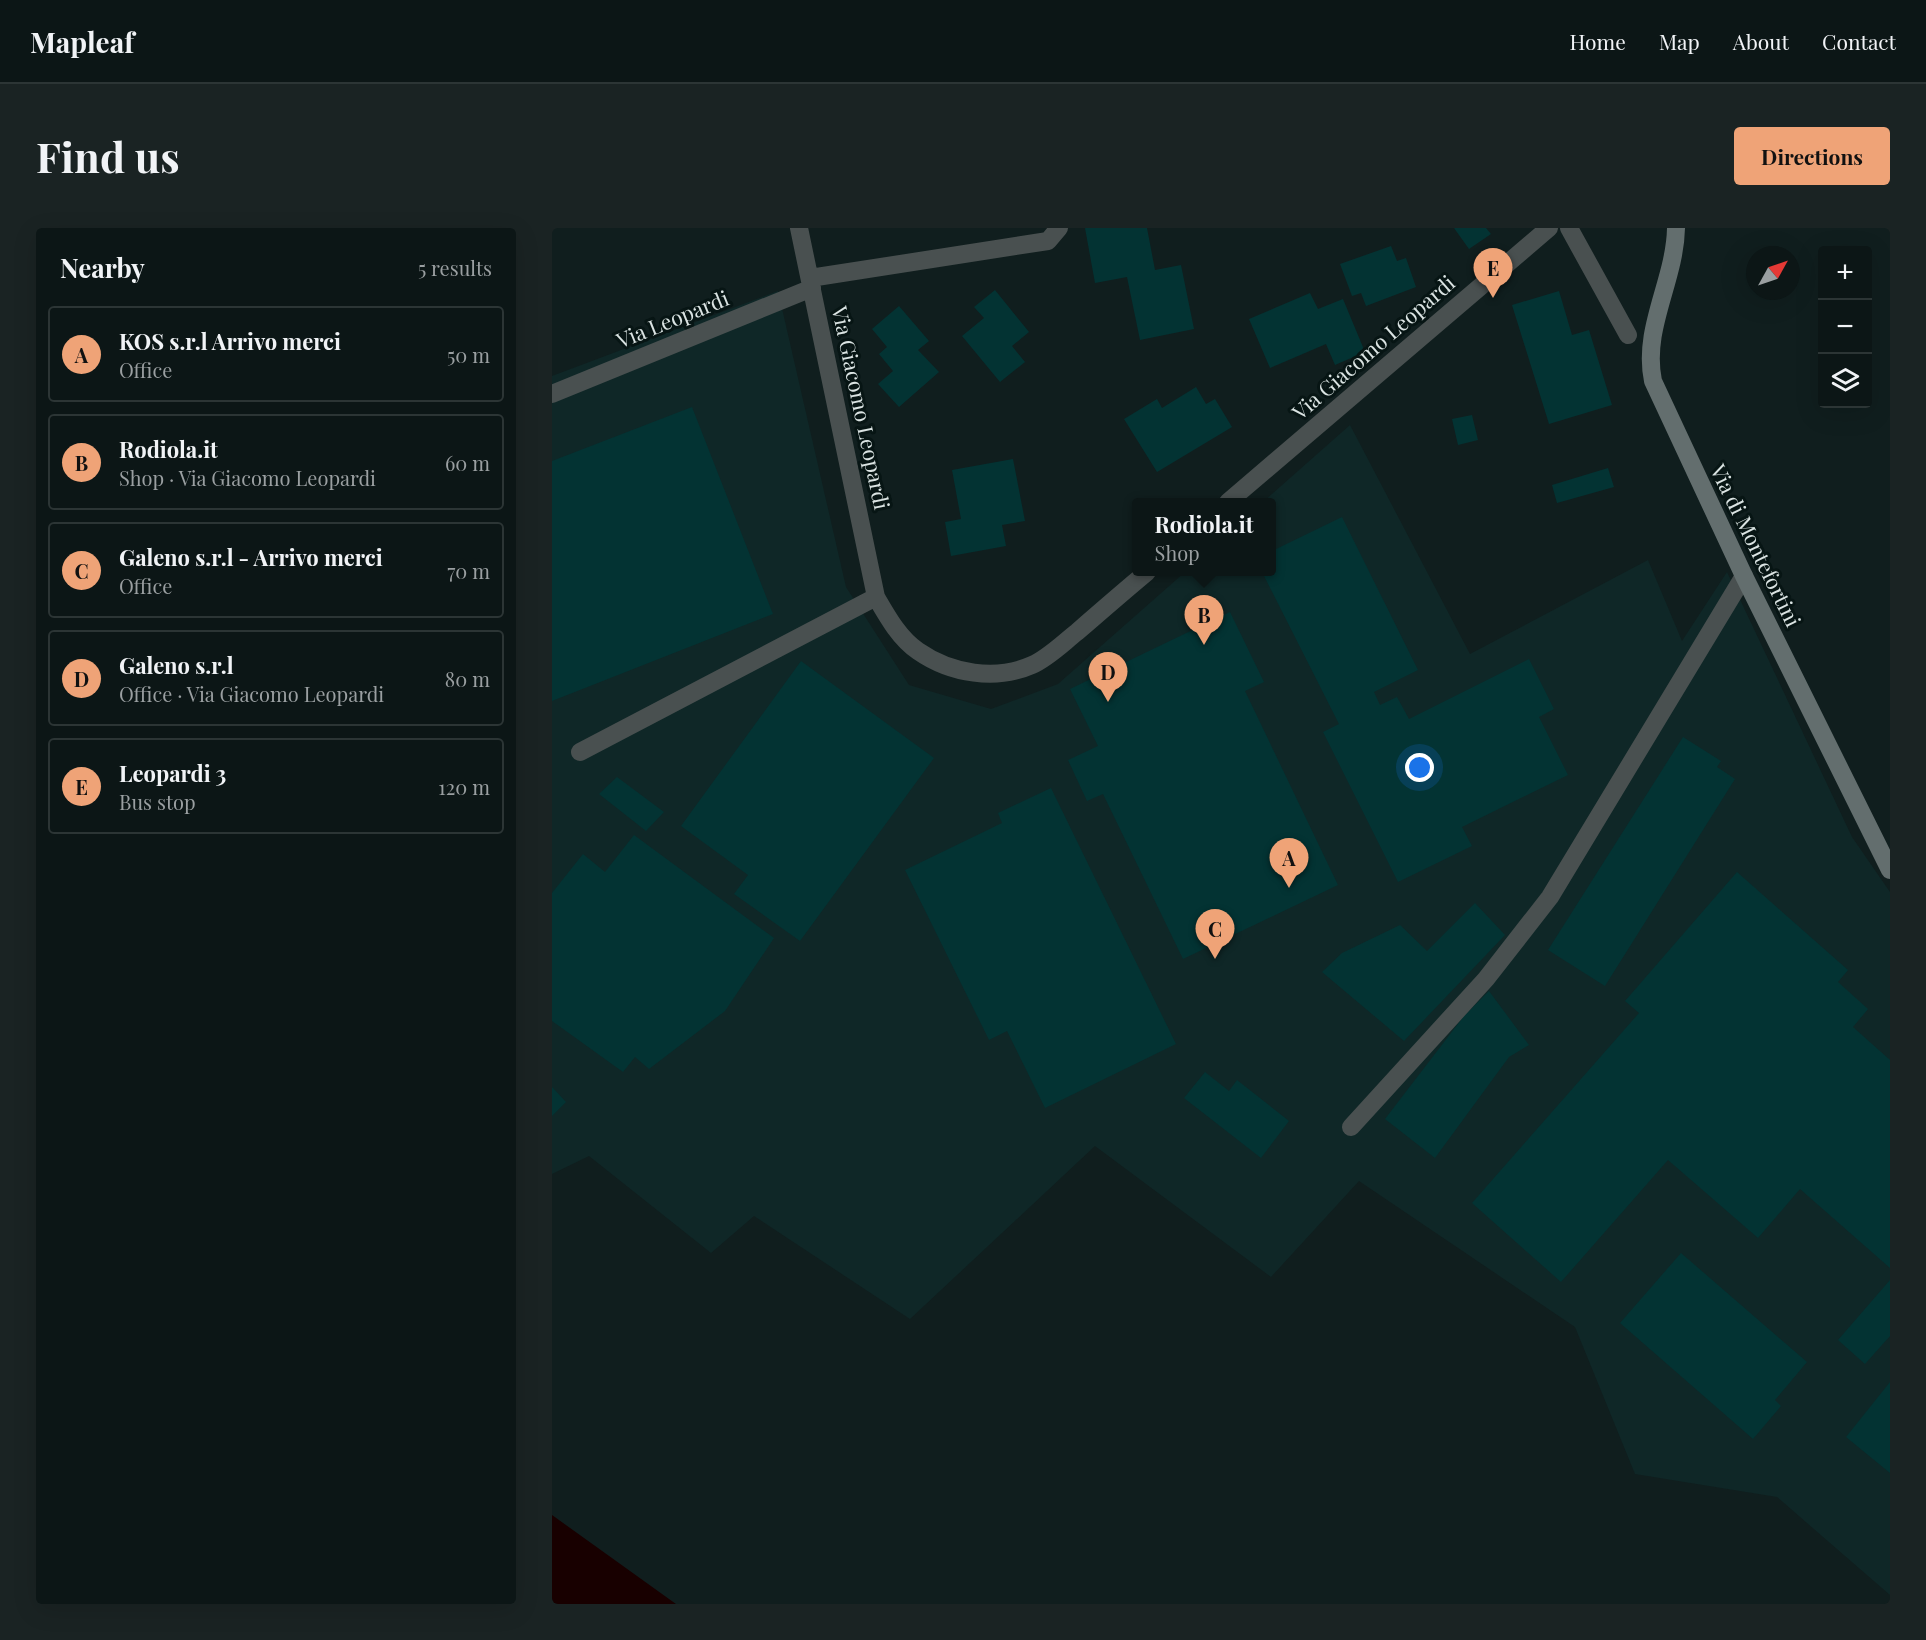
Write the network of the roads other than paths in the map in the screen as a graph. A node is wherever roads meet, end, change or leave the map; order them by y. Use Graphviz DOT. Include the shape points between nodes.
graph roads {
  1 [pos="799,228"];
  2 [pos="1059,228"];
  3 [pos="1549,228"];
  4 [pos="1569,228"];
  5 [pos="1676,228"];
  6 [pos="811,283"];
  7 [pos="1628,335"];
  8 [pos="552,394"];
  9 [pos="1233,498"];
  10 [pos="1142,576"];
  11 [pos="1744,576"];
  12 [pos="876,597"];
  13 [pos="580,752"];
  14 [pos="1890,870"];
  15 [pos="1351,1127"];
  1 -- 6 [label="street, Via Giacomo Leopardi"];
  2 -- 6 [label="street, Via Leopardi" via="1048,240"];
  3 -- 9 [label="street, Via Giacomo Leopardi"];
  4 -- 7 [label="street"];
  5 -- 11 [label="main road, Via di Montefortini" via="1674,256 1653,331 1652,374 1668,418"];
  6 -- 8 [label="street, Via Leopardi"];
  6 -- 12 [label="street, Via Giacomo Leopardi"];
  10 -- 12 [label="street, Via Giacomo Leopardi" via="1034,664 1005,674 970,672 917,651 891,624"];
  11 -- 14 [label="main road, Via di Montefortini"];
  11 -- 15 [label="street" via="1545,904 1486,979"];
  12 -- 13 [label="street"];
}
